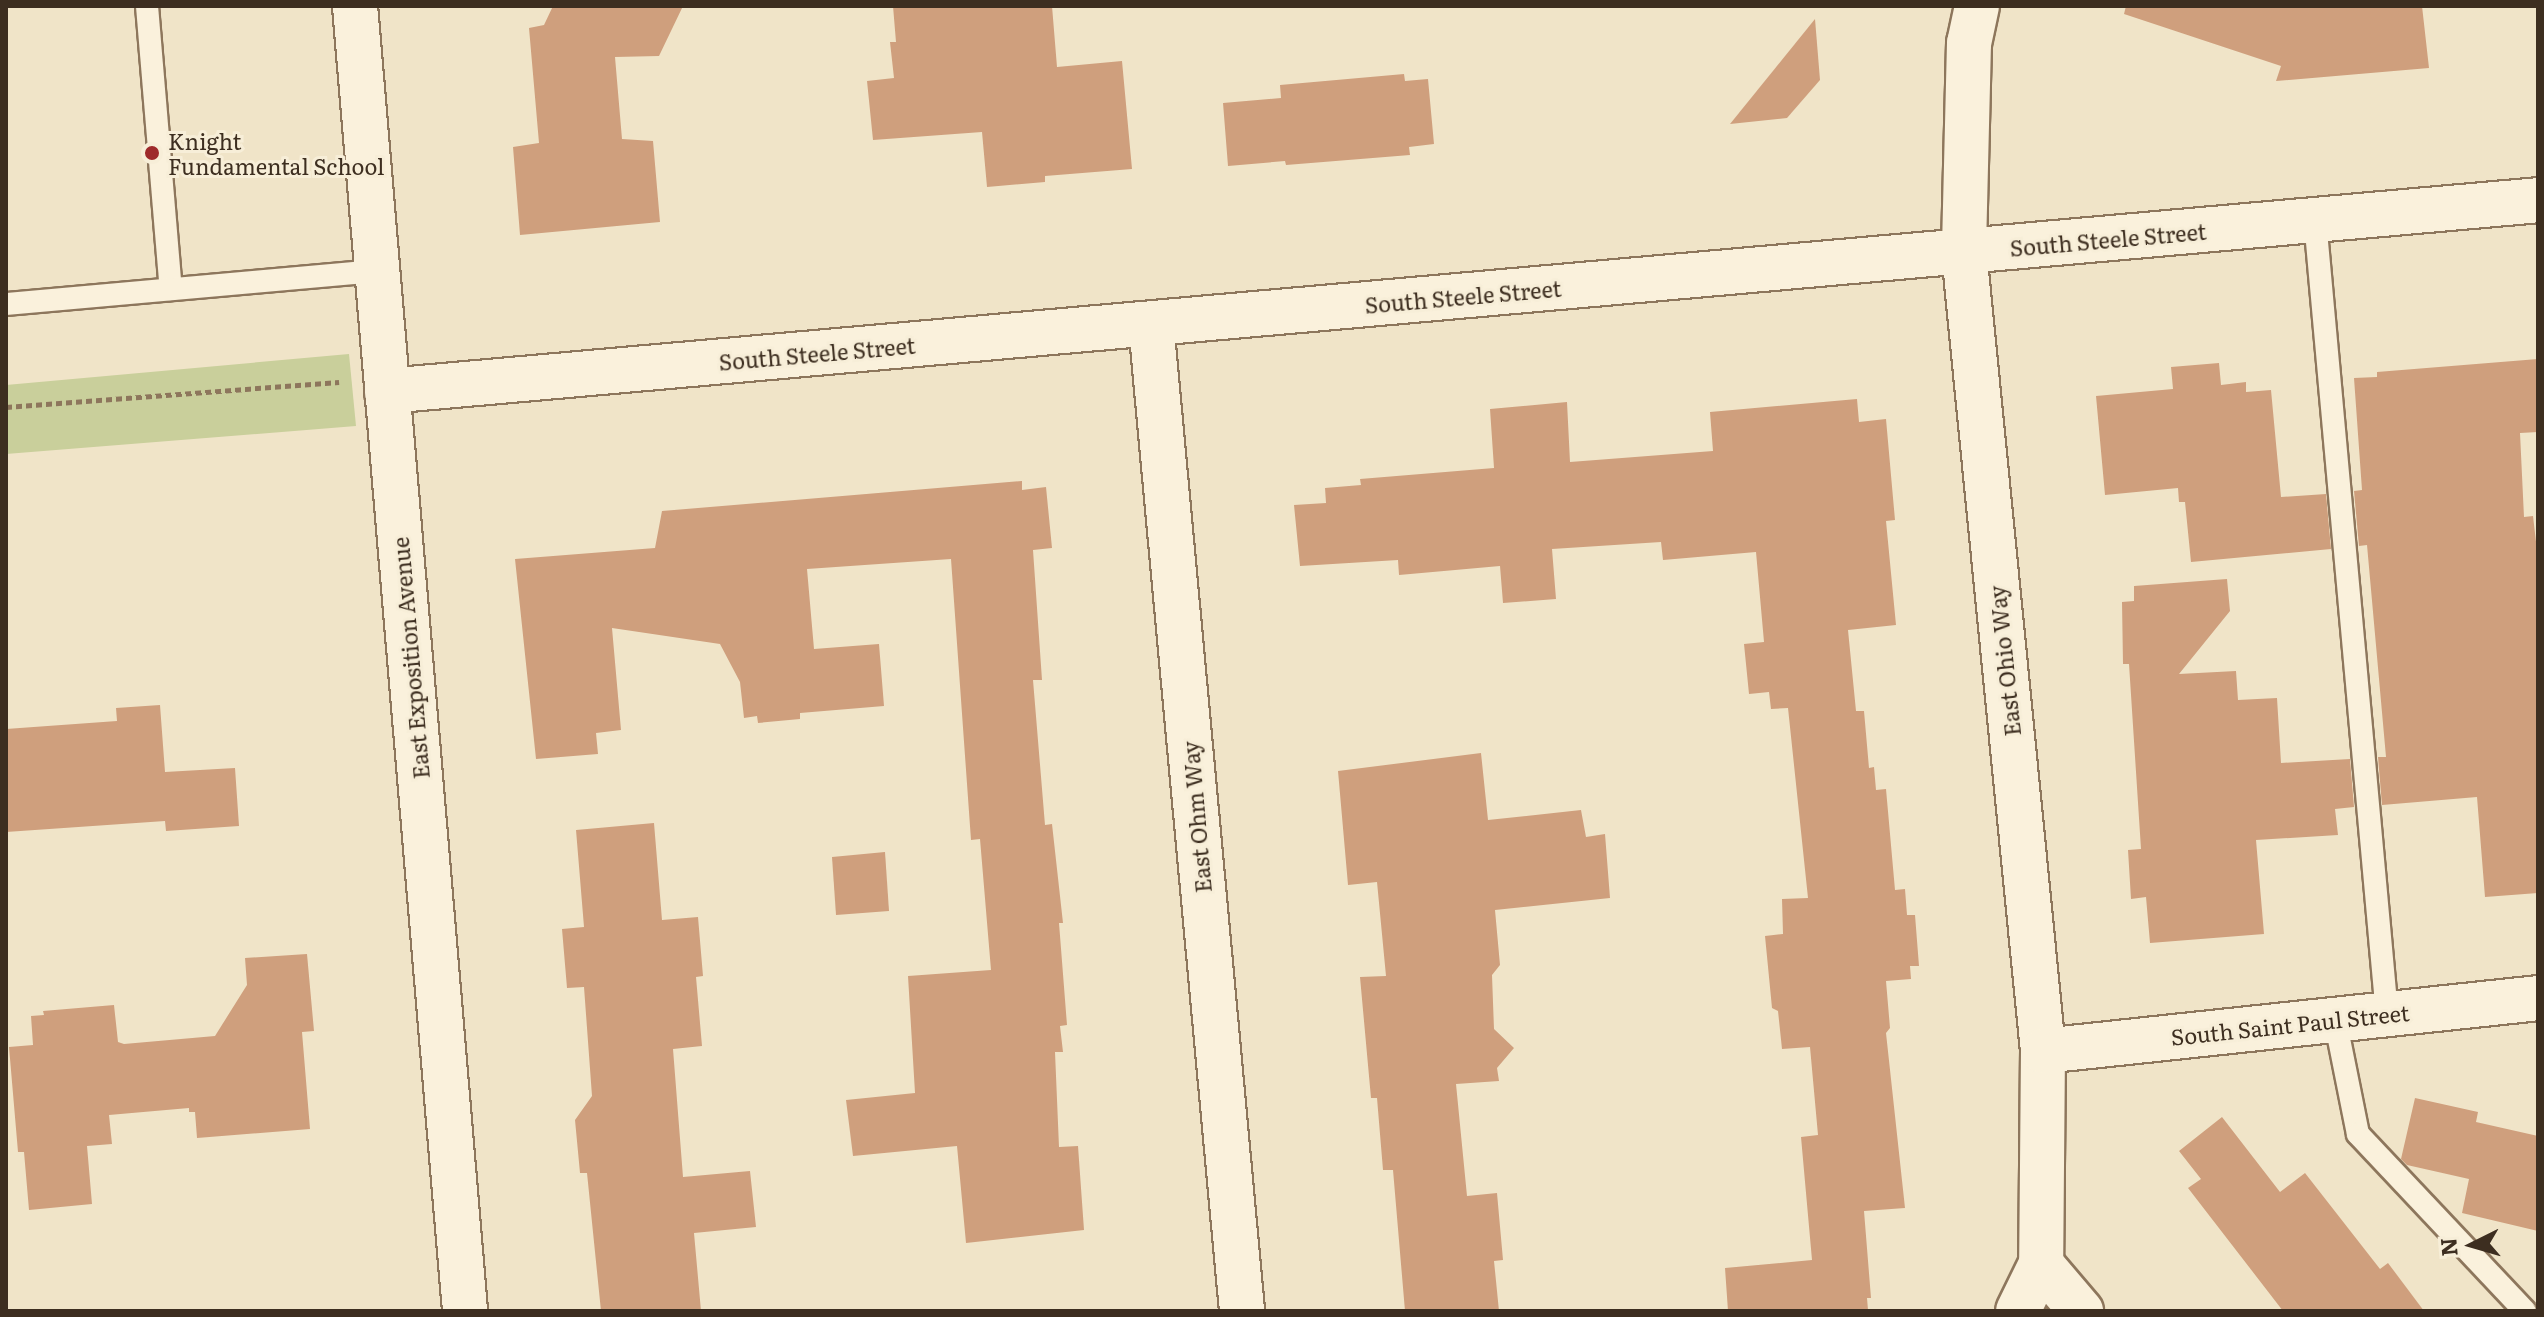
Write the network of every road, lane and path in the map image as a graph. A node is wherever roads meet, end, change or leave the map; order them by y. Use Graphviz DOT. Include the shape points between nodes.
graph roads {
  1 [pos="147,6"];
  2 [pos="355,6"];
  3 [pos="1977,6"];
  4 [pos="2538,200"];
  5 [pos="2315,220"];
  6 [pos="1964,252"];
  7 [pos="377,271"];
  8 [pos="171,289"];
  9 [pos="6,304"];
  10 [pos="1151,324"];
  11 [pos="387,391"];
  12 [pos="6,407"];
  13 [pos="2538,998"];
  14 [pos="2387,1014"];
  15 [pos="2335,1019"];
  16 [pos="2043,1051"];
  17 [pos="2041,1264"];
  18 [pos="465,1311"];
  19 [pos="1242,1311"];
  20 [pos="2018,1311"];
  21 [pos="2081,1311"];
  22 [pos="2525,1311"];
  1 -- 8 [label="lane"];
  2 -- 7 [label="street, East Exposition Avenue"];
  3 -- 6 [label="street, East Ohio Way" via="1969,43"];
  4 -- 5 [label="street, South Steele Street"];
  5 -- 6 [label="street, South Steele Street"];
  5 -- 14 [label="lane"];
  6 -- 10 [label="street, South Steele Street"];
  6 -- 16 [label="street, East Ohio Way"];
  7 -- 8 [label="lane"];
  7 -- 11 [label="street, East Exposition Avenue"];
  8 -- 9 [label="lane"];
  10 -- 11 [label="street, South Steele Street"];
  10 -- 19 [label="street, East Ohm Way"];
  11 -- 12 [label="path" via="343,382"];
  11 -- 18 [label="street, East Exposition Avenue"];
  13 -- 14 [label="street, South Saint Paul Street"];
  14 -- 15 [label="street, South Saint Paul Street"];
  15 -- 16 [label="street, South Saint Paul Street"];
  15 -- 22 [label="lane" via="2358,1134"];
  16 -- 17 [label="street, East Ohio Way"];
  17 -- 20 [label="street, East Ohio Way"];
  17 -- 21 [label="street"];
}
